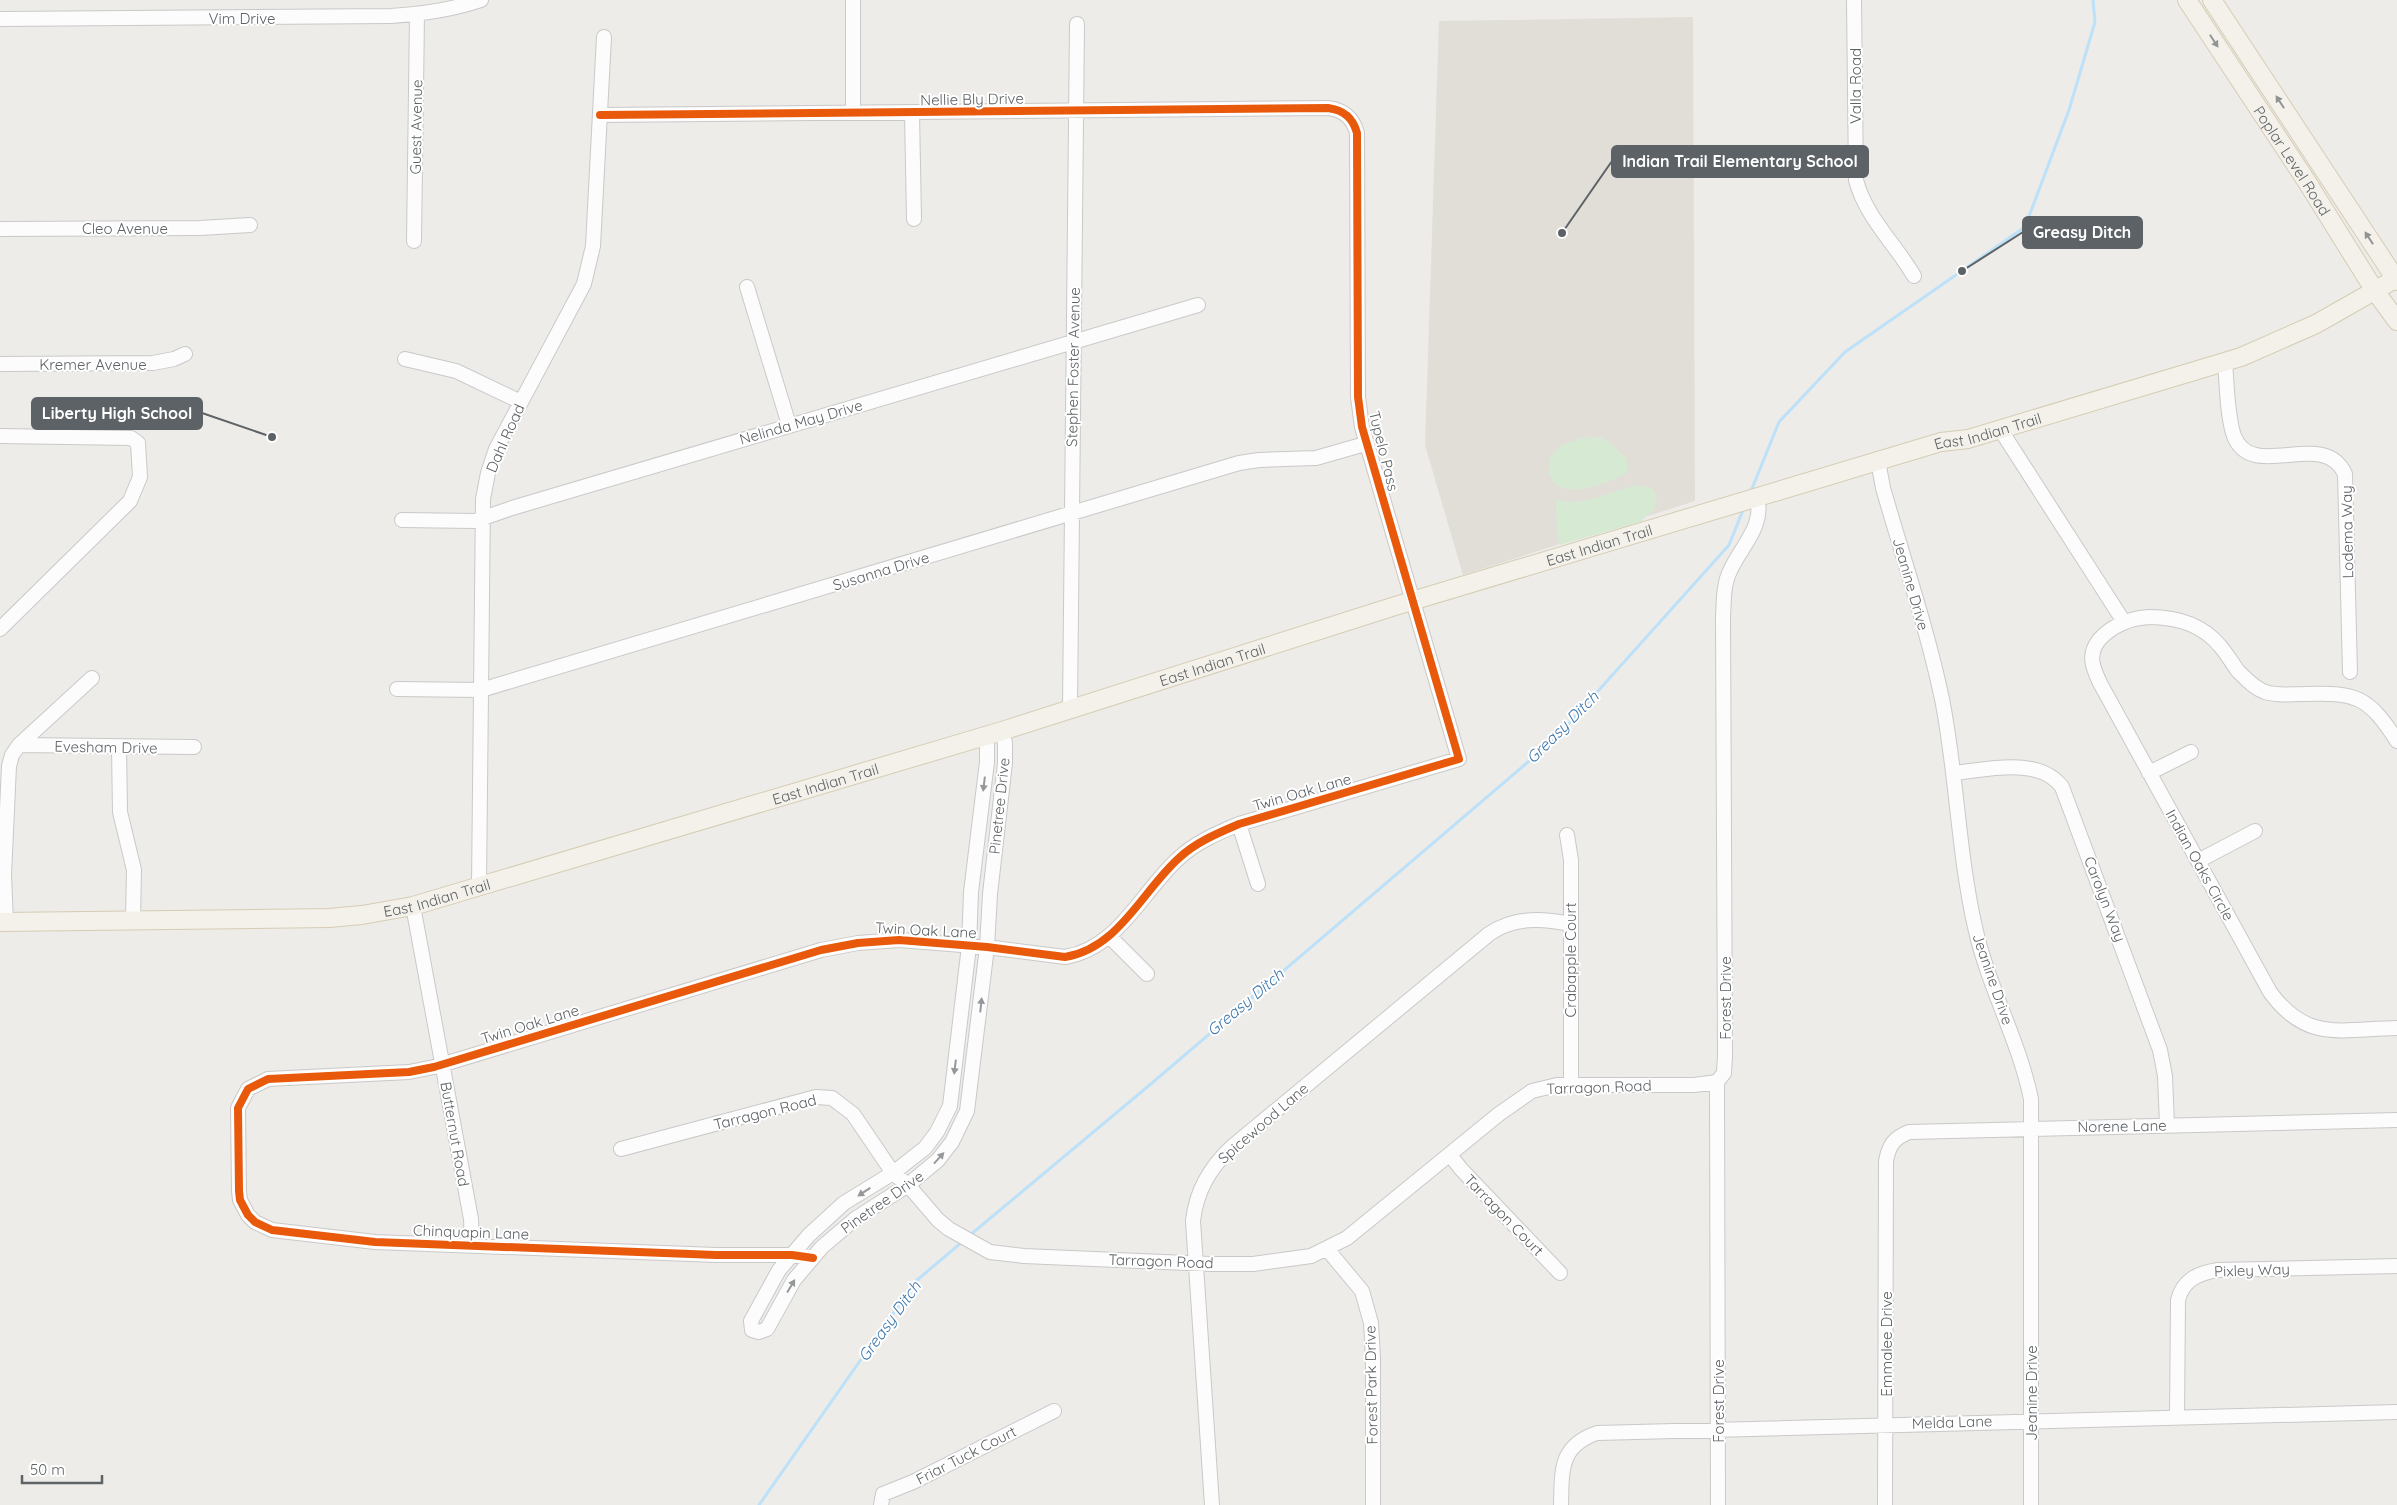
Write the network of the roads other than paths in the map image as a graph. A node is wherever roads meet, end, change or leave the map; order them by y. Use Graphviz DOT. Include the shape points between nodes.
graph roads {
  1 [pos="481,0"];
  2 [pos="853,0"];
  3 [pos="1854,0"];
  4 [pos="2187,0"];
  5 [pos="2212,0"];
  6 [pos="417,14"];
  7 [pos="0,19"];
  8 [pos="1077,24"];
  9 [pos="604,37"];
  10 [pos="1076,111"];
  11 [pos="853,112"];
  12 [pos="1344,112"];
  13 [pos="912,114"];
  14 [pos="600,116"];
  15 [pos="914,219"];
  16 [pos="250,225"];
  17 [pos="0,229"];
  18 [pos="414,241"];
  19 [pos="1914,276"];
  20 [pos="2396,279"];
  21 [pos="747,287"];
  22 [pos="2375,292"];
  23 [pos="1198,305"];
  24 [pos="2397,321"];
  25 [pos="1074,340"];
  26 [pos="185,354"];
  27 [pos="406,358"];
  28 [pos="2225,363"];
  29 [pos="0,364"];
  30 [pos="521,402"];
  31 [pos="790,425"];
  32 [pos="2000,429"];
  33 [pos="0,436"];
  34 [pos="1365,444"];
  35 [pos="1878,461"];
  36 [pos="1757,497"];
  37 [pos="1071,514"];
  38 [pos="484,518"];
  39 [pos="402,520"];
  40 [pos="1412,602"];
  41 [pos="2124,622"];
  42 [pos="0,629"];
  43 [pos="2350,672"];
  44 [pos="92,678"];
  45 [pos="397,689"];
  46 [pos="481,690"];
  47 [pos="1070,710"];
  48 [pos="1002,731"];
  49 [pos="984,736"];
  50 [pos="2397,741"];
  51 [pos="19,745"];
  52 [pos="119,747"];
  53 [pos="194,747"];
  54 [pos="2191,752"];
  55 [pos="1459,759"];
  56 [pos="1953,773"];
  57 [pos="2149,773"];
  58 [pos="1240,824"];
  59 [pos="2255,831"];
  60 [pos="1567,835"];
  61 [pos="2198,861"];
  62 [pos="2,875"];
  63 [pos="1258,884"];
  64 [pos="479,886"];
  65 [pos="414,906"];
  66 [pos="133,920"];
  67 [pos="3,922"];
  68 [pos="1570,924"];
  69 [pos="1110,936"];
  70 [pos="969,946"];
  71 [pos="987,947"];
  72 [pos="1147,974"];
  73 [pos="2397,1028"];
  74 [pos="442,1065"];
  75 [pos="1717,1082"];
  76 [pos="1571,1086"];
  77 [pos="240,1102"];
  78 [pos="2397,1120"];
  79 [pos="2167,1125"];
  80 [pos="2032,1129"];
  81 [pos="621,1149"];
  82 [pos="1450,1155"];
  83 [pos="893,1172"];
  84 [pos="1886,1182"];
  85 [pos="908,1185"];
  86 [pos="472,1245"];
  87 [pos="1327,1249"];
  88 [pos="792,1255"];
  89 [pos="813,1258"];
  90 [pos="1196,1263"];
  91 [pos="2397,1266"];
  92 [pos="1560,1273"];
  93 [pos="1054,1411"];
  94 [pos="2397,1412"];
  95 [pos="2177,1417"];
  96 [pos="2032,1420"];
  97 [pos="1886,1424"];
  98 [pos="1718,1429"];
  99 [pos="881,1503"];
  100 [pos="1212,1505"];
  101 [pos="1373,1505"];
  102 [pos="1562,1505"];
  103 [pos="1718,1505"];
  104 [pos="1885,1505"];
  105 [pos="2031,1505"];
  1 -- 6 [label="street, Vim Drive" via="462,7"];
  2 -- 11 [label="street"];
  3 -- 19 [label="street, Valla Road" via="1856,180 1882,229"];
  4 -- 22 [label="main road, Poplar Level Road, one-way"];
  20 -- 5 [label="main road, Poplar Level Road, one-way"];
  6 -- 7 [label="street, Vim Drive"];
  6 -- 18 [label="street, Guest Avenue"];
  8 -- 10 [label="street, Stephen Foster Avenue"];
  9 -- 14 [label="street, Dahl Road"];
  10 -- 12 [label="street, Nellie Bly Drive" via="1328,108"];
  10 -- 13 [label="street, Nellie Bly Drive"];
  10 -- 25 [label="street, Stephen Foster Avenue"];
  11 -- 13 [label="street, Nellie Bly Drive"];
  11 -- 14 [label="street, Nellie Bly Drive"];
  12 -- 34 [label="street, Tupelo Pass" via="1357,133 1358,397"];
  13 -- 15 [label="street"];
  14 -- 30 [label="street, Dahl Road" via="593,246 588,270 573,306"];
  16 -- 17 [label="street, Cleo Avenue"];
  20 -- 22 [label="main road, East Indian Trail"];
  21 -- 31 [label="street"];
  22 -- 24 [label="main road, Poplar Level Road"];
  22 -- 28 [label="main road, East Indian Trail" via="2280,341"];
  23 -- 25 [label="street, Nelinda May Drive"];
  25 -- 31 [label="street, Nelinda May Drive"];
  25 -- 37 [label="street, Stephen Foster Avenue"];
  26 -- 29 [label="street, Kremer Avenue" via="153,363"];
  27 -- 30 [label="street" via="456,371"];
  28 -- 32 [label="main road, East Indian Trail"];
  28 -- 43 [label="street, Lodema Way" via="2234,436 2246,451 2262,456 2324,455 2339,462 2345,474"];
  30 -- 38 [label="street, Dahl Road" via="496,449 488,473 483,499"];
  31 -- 38 [label="street, Nelinda May Drive"];
  32 -- 35 [label="main road, East Indian Trail"];
  32 -- 41 [label="street"];
  33 -- 42 [label="street" via="130,438 138,443 140,477 130,500"];
  34 -- 37 [label="street, Susanna Drive" via="1316,458 1239,463"];
  34 -- 40 [label="street, Tupelo Pass"];
  35 -- 36 [label="main road, East Indian Trail"];
  35 -- 56 [label="street, Jeanine Drive" via="1936,672"];
  36 -- 40 [label="main road, East Indian Trail"];
  36 -- 75 [label="street, Forest Drive" via="1760,509 1758,523 1729,572 1724,593 1725,1056 1724,1073"];
  37 -- 46 [label="street, Susanna Drive"];
  37 -- 47 [label="street, Stephen Foster Avenue"];
  38 -- 39 [label="street, Nelinda May Drive" via="468,522"];
  38 -- 46 [label="street, Dahl Road"];
  40 -- 47 [label="main road, East Indian Trail"];
  40 -- 55 [label="street, Tupelo Pass"];
  41 -- 50 [label="street, Indian Oaks Circle" via="2160,617 2194,625 2211,637 2235,667 2258,688 2283,695 2350,695 2374,709"];
  41 -- 57 [label="street, Indian Oaks Circle" via="2108,631 2096,644 2091,660"];
  44 -- 51 [label="street"];
  45 -- 46 [label="street, Susanna Drive"];
  46 -- 64 [label="street, Dahl Road"];
  47 -- 48 [label="main road, East Indian Trail"];
  48 -- 49 [label="main road, East Indian Trail"];
  48 -- 71 [label="street, Pinetree Drive" via="1005,763"];
  49 -- 64 [label="main road, East Indian Trail"];
  49 -- 70 [label="street, Pinetree Drive, one-way" via="987,762 971,892"];
  51 -- 52 [label="street, Evesham Drive"];
  51 -- 62 [label="street" via="9,766"];
  52 -- 53 [label="street, Evesham Drive"];
  52 -- 66 [label="street" via="120,812 134,870"];
  54 -- 57 [label="street"];
  55 -- 58 [label="street, Twin Oak Lane"];
  56 -- 79 [label="street, Carolyn Way" via="2030,768 2045,772 2062,787 2160,1050 2165,1076"];
  56 -- 80 [label="street, Jeanine Drive" via="1970,904 1989,978 2026,1075"];
  57 -- 61 [label="street, Indian Oaks Circle"];
  58 -- 63 [label="street"];
  58 -- 69 [label="street, Twin Oak Lane" via="1214,834 1178,858"];
  59 -- 61 [label="street"];
  60 -- 68 [label="street, Crabapple Court" via="1571,860"];
  61 -- 73 [label="street, Indian Oaks Circle" via="2270,992 2292,1018 2322,1029"];
  62 -- 67 [label="street"];
  64 -- 65 [label="main road, East Indian Trail"];
  65 -- 66 [label="main road, East Indian Trail" via="329,918"];
  65 -- 74 [label="street, Butternut Road"];
  66 -- 67 [label="main road, East Indian Trail"];
  68 -- 76 [label="street, Crabapple Court"];
  68 -- 90 [label="street, Spicewood Lane" via="1521,920 1489,934 1233,1146 1214,1166 1198,1197 1193,1221"];
  69 -- 71 [label="street, Twin Oak Lane" via="1086,952 1065,956"];
  69 -- 72 [label="street"];
  70 -- 71 [label="street, Twin Oak Lane"];
  70 -- 74 [label="street, Twin Oak Lane" via="886,940 821,950"];
  70 -- 83 [label="street, Pinetree Drive, one-way" via="950,1106 925,1148"];
  85 -- 71 [label="street, Pinetree Drive, one-way" via="938,1160 952,1142 967,1111"];
  74 -- 77 [label="street, Twin Oak Lane" via="409,1072 268,1079 248,1089"];
  74 -- 86 [label="street, Butternut Road" via="471,1219"];
  75 -- 76 [label="street, Tarragon Road"];
  75 -- 98 [label="street, Forest Drive"];
  76 -- 82 [label="street, Tarragon Road" via="1539,1088 1525,1095"];
  77 -- 86 [label="street, Chinquapin Lane" via="240,1200 248,1215 263,1227 288,1234 375,1242"];
  78 -- 79 [label="street, Norene Lane"];
  79 -- 80 [label="street, Norene Lane"];
  80 -- 84 [label="street, Norene Lane" via="1909,1132 1896,1138 1888,1149"];
  80 -- 96 [label="street, Jeanine Drive"];
  81 -- 83 [label="street, Tarragon Road" via="816,1097 832,1098 853,1114"];
  82 -- 87 [label="street, Tarragon Road" via="1347,1238"];
  82 -- 92 [label="street, Tarragon Court"];
  83 -- 85 [label="street, Tarragon Road"];
  83 -- 88 [label="street, Pinetree Drive, one-way" via="826,1218"];
  84 -- 97 [label="street, Emmalee Drive"];
  85 -- 89 [label="street, Pinetree Drive" via="855,1219"];
  85 -- 90 [label="street, Tarragon Road" via="949,1230 990,1252"];
  86 -- 88 [label="street, Chinquapin Lane"];
  87 -- 90 [label="street, Tarragon Road" via="1312,1256 1274,1262"];
  87 -- 101 [label="street, Forest Park Drive" via="1362,1291 1371,1323"];
  88 -- 89 [label="street, Chinquapin Lane"];
  88 -- 89 [label="street, Pinetree Drive, one-way" via="779,1270 751,1320 752,1330 767,1329 794,1280"];
  90 -- 100 [label="street, Spicewood Lane"];
  91 -- 95 [label="street, Pixley Way" via="2218,1270 2199,1274 2188,1281 2178,1300"];
  93 -- 99 [label="street, Friar Tuck Court" via="883,1494"];
  94 -- 95 [label="street, Melda Lane"];
  95 -- 96 [label="street, Melda Lane"];
  96 -- 97 [label="street, Melda Lane"];
  96 -- 105 [label="street, Jeanine Drive"];
  97 -- 98 [label="street, Melda Lane"];
  97 -- 104 [label="street, Emmalee Drive"];
  98 -- 102 [label="street, Melda Lane" via="1607,1432 1586,1437 1573,1447 1565,1460"];
  98 -- 103 [label="street, Forest Drive"];
}
